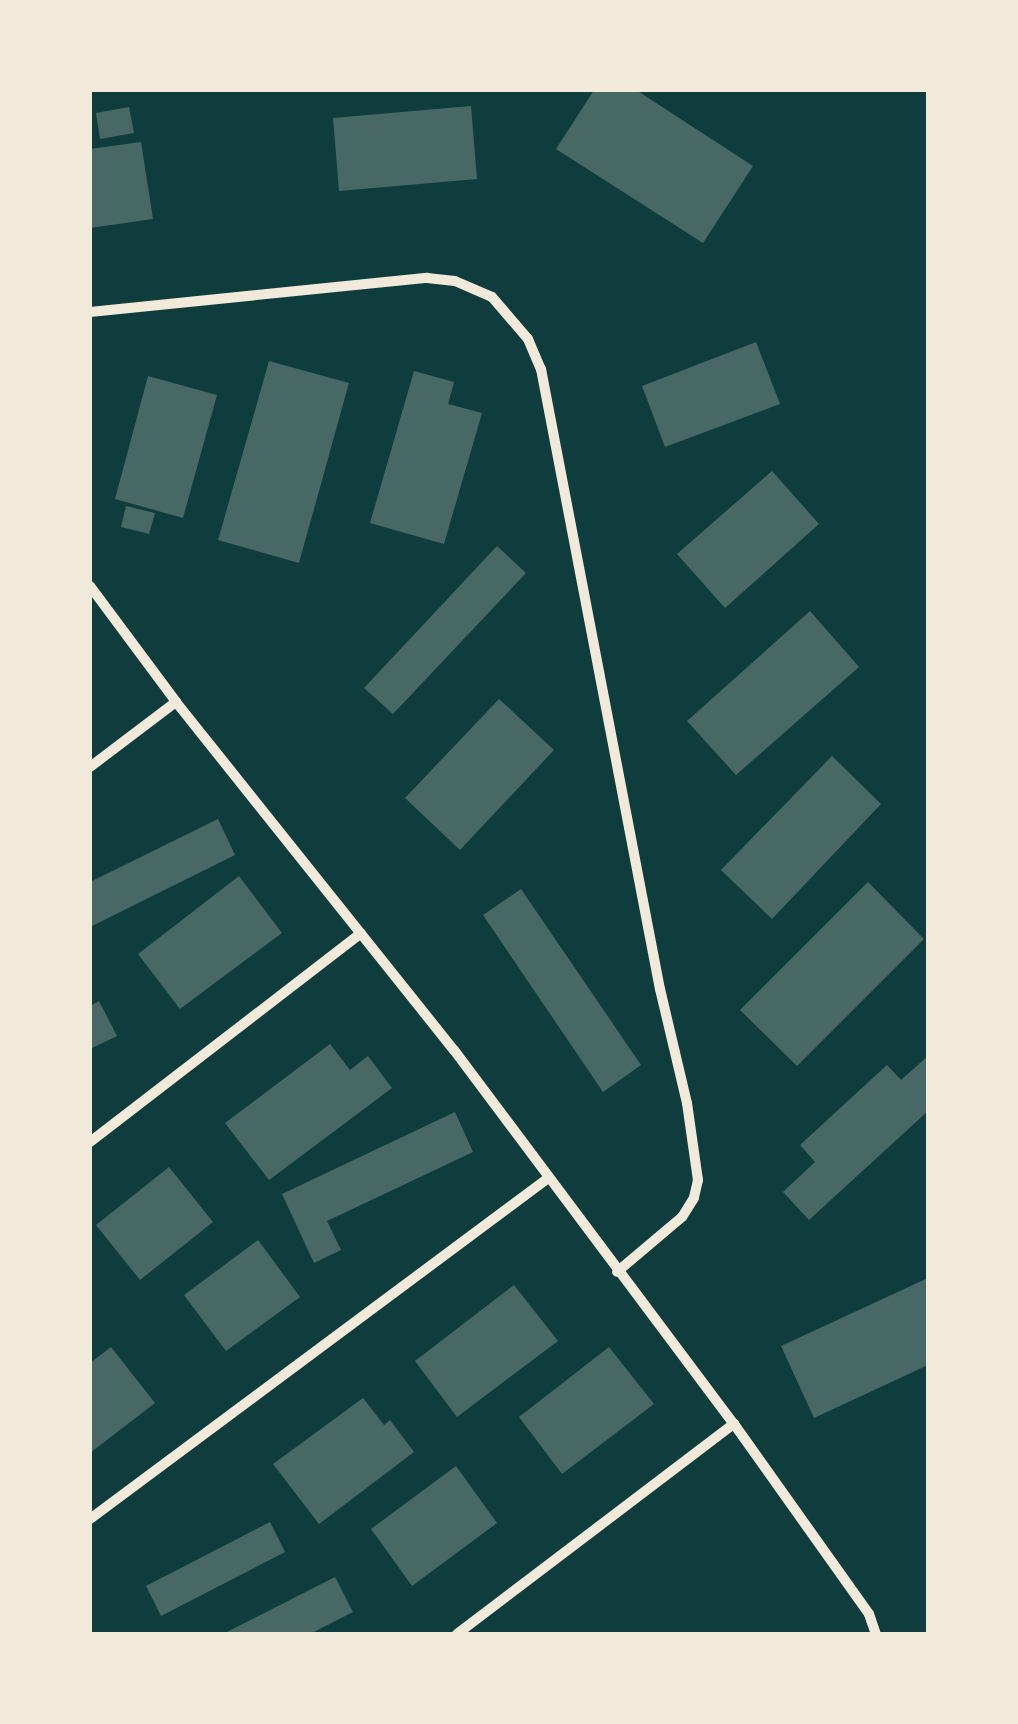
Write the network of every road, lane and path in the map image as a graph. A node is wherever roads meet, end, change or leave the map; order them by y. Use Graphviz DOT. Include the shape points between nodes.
graph roads {
  1 [pos="90,312"];
  2 [pos="90,586"];
  3 [pos="176,702"];
  4 [pos="90,767"];
  5 [pos="362,933"];
  6 [pos="90,1142"];
  7 [pos="547,1179"];
  8 [pos="617,1272"];
  9 [pos="734,1424"];
  10 [pos="90,1519"];
  11 [pos="457,1634"];
  12 [pos="876,1634"];
  1 -- 8 [label="street" via="332,285 454,281 492,297 516,320 540,369 698,1180 682,1217"];
  2 -- 3 [label="street"];
  3 -- 4 [label="street"];
  3 -- 5 [label="street"];
  5 -- 6 [label="street"];
  5 -- 7 [label="street"];
  7 -- 8 [label="street"];
  7 -- 10 [label="street"];
  8 -- 9 [label="street"];
  9 -- 11 [label="street"];
  9 -- 12 [label="street" via="869,1614"];
}
